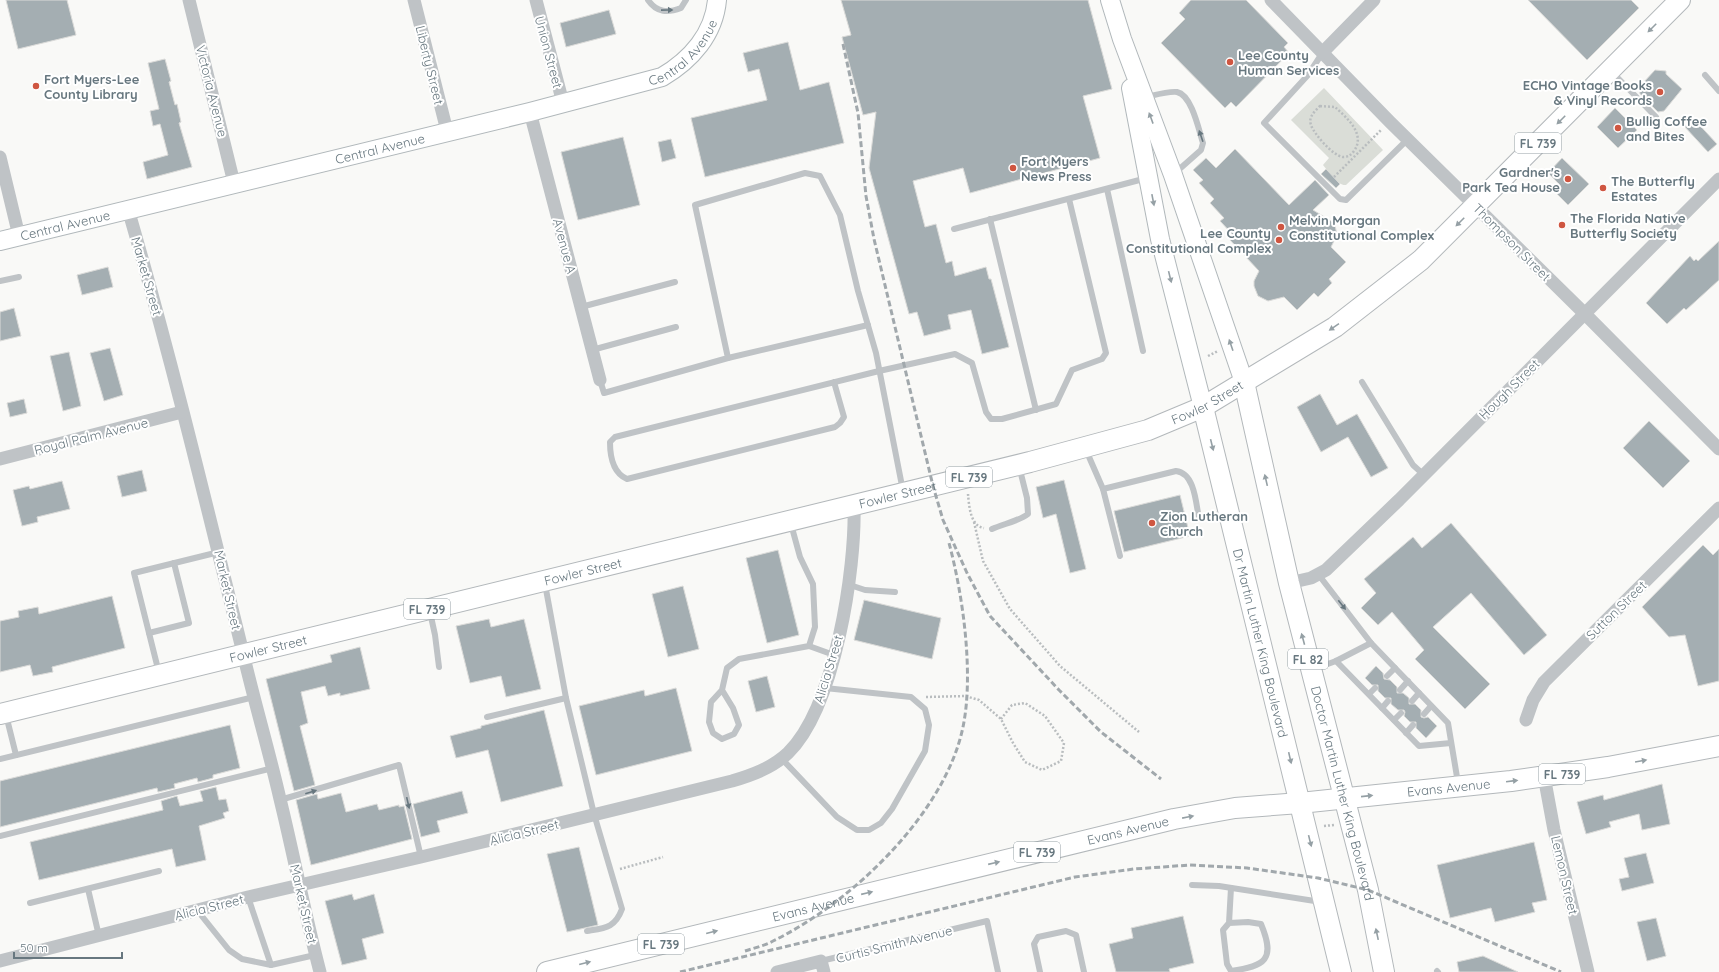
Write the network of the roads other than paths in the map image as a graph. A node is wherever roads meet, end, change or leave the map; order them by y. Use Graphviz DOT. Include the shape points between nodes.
graph roads {
  1 [pos="189,0"];
  2 [pos="414,0"];
  3 [pos="536,0"];
  4 [pos="648,0"];
  5 [pos="686,0"];
  6 [pos="717,0"];
  7 [pos="1110,0"];
  8 [pos="1271,0"];
  9 [pos="1374,0"];
  10 [pos="1680,0"];
  11 [pos="1122,39"];
  12 [pos="1323,52"];
  13 [pos="1610,70"];
  14 [pos="1705,75"];
  15 [pos="1719,91"];
  16 [pos="1144,97"];
  17 [pos="563,103"];
  18 [pos="530,112"];
  19 [pos="1656,118"];
  20 [pos="447,131"];
  21 [pos="1408,139"];
  22 [pos="0,157"];
  23 [pos="1173,175"];
  24 [pos="1148,178"];
  25 [pos="1719,179"];
  26 [pos="234,183"];
  27 [pos="1107,189"];
  28 [pos="1069,199"];
  29 [pos="1476,206"];
  30 [pos="128,209"];
  31 [pos="990,220"];
  32 [pos="954,229"];
  33 [pos="19,236"];
  34 [pos="0,241"];
  35 [pos="19,277"];
  36 [pos="0,281"];
  37 [pos="675,282"];
  38 [pos="581,307"];
  39 [pos="1584,313"];
  40 [pos="1222,320"];
  41 [pos="868,325"];
  42 [pos="676,327"];
  43 [pos="592,350"];
  44 [pos="1143,351"];
  45 [pos="728,358"];
  46 [pos="879,371"];
  47 [pos="600,380"];
  48 [pos="834,382"];
  49 [pos="1244,382"];
  50 [pos="1362,382"];
  51 [pos="1203,407"];
  52 [pos="1036,410"];
  53 [pos="182,412"];
  54 [pos="1085,447"];
  55 [pos="1719,449"];
  56 [pos="0,459"];
  57 [pos="1019,465"];
  58 [pos="1424,475"];
  59 [pos="1103,489"];
  60 [pos="904,493"];
  61 [pos="854,505"];
  62 [pos="1719,508"];
  63 [pos="1229,512"];
  64 [pos="790,520"];
  65 [pos="992,529"];
  66 [pos="219,552"];
  67 [pos="1120,556"];
  68 [pos="174,564"];
  69 [pos="1318,574"];
  70 [pos="544,580"];
  71 [pos="1289,583"];
  72 [pos="847,584"];
  73 [pos="895,592"];
  74 [pos="429,609"];
  75 [pos="149,633"];
  76 [pos="1371,643"];
  77 [pos="809,646"];
  78 [pos="243,654"];
  79 [pos="834,655"];
  80 [pos="1336,661"];
  81 [pos="439,667"];
  82 [pos="1395,668"];
  83 [pos="1312,671"];
  84 [pos="159,675"];
  85 [pos="1387,676"];
  86 [pos="1408,681"];
  87 [pos="825,688"];
  88 [pos="1375,688"];
  89 [pos="722,690"];
  90 [pos="1400,690"];
  91 [pos="1419,693"];
  92 [pos="1369,694"];
  93 [pos="254,697"];
  94 [pos="566,698"];
  95 [pos="1388,701"];
  96 [pos="1412,701"];
  97 [pos="1431,706"];
  98 [pos="1382,708"];
  99 [pos="1400,713"];
  100 [pos="3,714"];
  101 [pos="1424,714"];
  102 [pos="487,717"];
  103 [pos="1394,720"];
  104 [pos="1526,720"];
  105 [pos="1413,725"];
  106 [pos="1406,733"];
  107 [pos="1451,743"];
  108 [pos="1719,746"];
  109 [pos="16,755"];
  110 [pos="781,758"];
  111 [pos="0,759"];
  112 [pos="272,768"];
  113 [pos="1544,776"];
  114 [pos="1459,787"];
  115 [pos="1344,799"];
  116 [pos="280,800"];
  117 [pos="1300,803"];
  118 [pos="594,814"];
  119 [pos="0,836"];
  120 [pos="421,857"];
  121 [pos="159,870"];
  122 [pos="1192,884"];
  123 [pos="299,885"];
  124 [pos="1231,888"];
  125 [pos="88,889"];
  126 [pos="248,897"];
  127 [pos="30,903"];
  128 [pos="1325,903"];
  129 [pos="197,910"];
  130 [pos="1229,923"];
  131 [pos="587,931"];
  132 [pos="99,936"];
  133 [pos="315,955"];
  134 [pos="0,960"];
  135 [pos="270,965"];
  136 [pos="823,967"];
  137 [pos="320,972"];
  138 [pos="547,972"];
  139 [pos="777,972"];
  140 [pos="998,972"];
  141 [pos="1040,972"];
  142 [pos="1084,972"];
  143 [pos="1341,972"];
  144 [pos="1384,972"];
  145 [pos="1588,972"];
  1 -- 26 [label="street, Victoria Avenue"];
  2 -- 20 [label="street, Liberty Street"];
  3 -- 17 [label="street, Union Street"];
  4 -- 5 [label="lane, one-way" via="657,10 666,12 681,8"];
  6 -- 17 [label="main road, Central Avenue" via="712,23 704,39 693,54 677,68 644,83"];
  7 -- 11 [label="main road, Dr Martin Luther King Boulevard / FL 82"];
  8 -- 12 [label="street, Thompson Street"];
  9 -- 12 [label="street"];
  10 -- 13 [label="main road, Fowler Street / FL 739, one-way"];
  11 -- 16 [label="main road, Dr Martin Luther King Boulevard / FL 82"];
  11 -- 24 [label="main road, Dr Martin Luther King Boulevard / FL 82"];
  12 -- 21 [label="street, Thompson Street"];
  12 -- 21 [label="lane" via="1308,75 1264,123 1340,199 1346,200"];
  13 -- 19 [label="lane"];
  13 -- 29 [label="main road, Fowler Street / FL 739, one-way"];
  14 -- 15 [label="lane"];
  23 -- 16 [label="main road, Dr Martin Luther King Boulevard / FL 82, one-way"];
  23 -- 16 [label="lane, one-way" via="1201,150 1204,143 1190,105 1182,94 1176,92"];
  17 -- 18 [label="main road, Central Avenue"];
  18 -- 20 [label="main road, Central Avenue"];
  18 -- 38 [label="street, Avenue A"];
  20 -- 26 [label="main road, Central Avenue"];
  21 -- 29 [label="street, Thompson Street"];
  22 -- 33 [label="street"];
  23 -- 40 [label="main road, Dr Martin Luther King Boulevard / FL 82"];
  24 -- 27 [label="lane"];
  24 -- 40 [label="main road" via="1159,177 1168,188 1178,210 1206,300"];
  24 -- 51 [label="main road, Dr Martin Luther King Boulevard / FL 82, one-way" via="1160,239"];
  25 -- 39 [label="street, Hough Street"];
  26 -- 30 [label="main road, Central Avenue"];
  27 -- 28 [label="lane"];
  27 -- 44 [label="lane"];
  28 -- 31 [label="lane"];
  28 -- 52 [label="lane" via="1106,353 1102,359 1072,370 1056,404"];
  29 -- 39 [label="street, Thompson Street"];
  29 -- 49 [label="main road, Fowler Street / FL 739, one-way" via="1421,260 1377,295 1335,326"];
  30 -- 33 [label="main road, Central Avenue"];
  30 -- 53 [label="street, Market Street"];
  31 -- 32 [label="lane"];
  31 -- 52 [label="lane"];
  33 -- 34 [label="main road, Central Avenue"];
  35 -- 36 [label="lane"];
  37 -- 38 [label="lane"];
  38 -- 43 [label="street, Avenue A"];
  39 -- 55 [label="street, Thompson Street"];
  39 -- 58 [label="street, Hough Street"];
  49 -- 40 [label="main road, Dr Martin Luther King Boulevard / FL 82, one-way"];
  41 -- 45 [label="lane"];
  41 -- 45 [label="lane" via="840,215 820,176 805,173 695,205"];
  41 -- 46 [label="lane"];
  42 -- 43 [label="lane"];
  43 -- 47 [label="street, Avenue A"];
  45 -- 47 [label="lane" via="604,393"];
  46 -- 48 [label="lane"];
  46 -- 52 [label="lane" via="955,354 972,363 986,412 991,419 1002,419"];
  46 -- 60 [label="lane"];
  48 -- 48 [label="lane" via="615,437 610,442 615,470 627,479 835,427 844,417"];
  49 -- 51 [label="main road, Fowler Street / FL 739"];
  71 -- 49 [label="main road, Doctor Martin Luther King Boulevard / FL 82, one-way"];
  50 -- 58 [label="lane" via="1413,465"];
  51 -- 54 [label="main road, Fowler Street / FL 739" via="1148,430"];
  51 -- 63 [label="main road, Dr Martin Luther King Boulevard / FL 82, one-way"];
  53 -- 56 [label="street, Royal Palm Avenue"];
  53 -- 66 [label="street, Market Street"];
  54 -- 57 [label="main road, Fowler Street / FL 739"];
  54 -- 59 [label="lane"];
  57 -- 60 [label="main road, Fowler Street / FL 739"];
  57 -- 65 [label="lane" via="1028,514"];
  58 -- 69 [label="street, Hough Street" via="1326,570"];
  59 -- 63 [label="lane" via="1176,471 1184,472 1191,485 1199,519"];
  59 -- 67 [label="lane"];
  60 -- 61 [label="main road, Fowler Street / FL 739"];
  61 -- 64 [label="main road, Fowler Street / FL 739"];
  61 -- 72 [label="street, Alicia Street" via="855,529"];
  62 -- 104 [label="street, Sutton Street" via="1544,682 1533,700"];
  63 -- 117 [label="main road, Dr Martin Luther King Boulevard / FL 82, one-way"];
  64 -- 70 [label="main road, Fowler Street / FL 739"];
  64 -- 77 [label="lane" via="800,557 813,584 815,627"];
  66 -- 68 [label="lane"];
  66 -- 78 [label="street, Market Street"];
  68 -- 75 [label="lane" via="189,623"];
  68 -- 75 [label="lane" via="134,573"];
  69 -- 71 [label="street, Hough Street"];
  69 -- 76 [label="lane, one-way"];
  70 -- 74 [label="main road, Fowler Street / FL 739"];
  70 -- 94 [label="lane"];
  83 -- 71 [label="main road, Doctor Martin Luther King Boulevard / FL 82, one-way"];
  72 -- 73 [label="lane" via="865,590"];
  72 -- 79 [label="street, Alicia Street" via="843,618"];
  74 -- 78 [label="main road, Fowler Street / FL 739"];
  74 -- 81 [label="lane"];
  75 -- 84 [label="lane"];
  76 -- 80 [label="lane"];
  76 -- 82 [label="lane"];
  77 -- 79 [label="lane"];
  77 -- 89 [label="lane" via="739,659 727,668"];
  78 -- 84 [label="main road, Fowler Street / FL 739"];
  78 -- 93 [label="street, Market Street"];
  79 -- 87 [label="street, Alicia Street"];
  80 -- 83 [label="lane"];
  80 -- 92 [label="lane"];
  82 -- 85 [label="lane"];
  82 -- 86 [label="lane"];
  83 -- 115 [label="main road, Doctor Martin Luther King Boulevard / FL 82"];
  84 -- 100 [label="main road, Fowler Street / FL 739"];
  86 -- 90 [label="lane"];
  86 -- 91 [label="lane"];
  87 -- 110 [label="street, Alicia Street" via="798,741"];
  87 -- 110 [label="lane" via="911,697 925,708 929,725 925,751 892,809 881,823 869,830 857,830 837,817"];
  88 -- 92 [label="lane"];
  89 -- 89 [label="lane" via="711,702 708,722 713,733 722,740 734,734 739,724"];
  91 -- 96 [label="lane"];
  91 -- 97 [label="lane"];
  92 -- 98 [label="lane"];
  93 -- 109 [label="lane"];
  93 -- 112 [label="street, Market Street"];
  94 -- 102 [label="lane"];
  94 -- 118 [label="lane"];
  95 -- 98 [label="lane"];
  97 -- 101 [label="lane"];
  97 -- 107 [label="lane" via="1448,723"];
  98 -- 103 [label="lane"];
  99 -- 103 [label="lane"];
  100 -- 109 [label="lane"];
  103 -- 106 [label="lane"];
  105 -- 106 [label="lane"];
  106 -- 107 [label="lane" via="1419,746"];
  107 -- 114 [label="lane"];
  113 -- 108 [label="main road, Evans Avenue / FL 739, one-way"];
  109 -- 111 [label="lane"];
  110 -- 118 [label="street, Alicia Street" via="755,774"];
  112 -- 116 [label="street, Market Street"];
  112 -- 119 [label="lane"];
  114 -- 113 [label="main road, Evans Avenue / FL 739, one-way"];
  113 -- 145 [label="street, Lemon Street" via="1554,830"];
  115 -- 114 [label="main road, Evans Avenue / FL 739, one-way"];
  115 -- 117 [label="main road, Evans Avenue / FL 739"];
  144 -- 115 [label="main road, Doctor Martin Luther King Boulevard / FL 82, one-way" via="1368,890"];
  116 -- 120 [label="lane, one-way" via="399,765"];
  116 -- 123 [label="street, Market Street"];
  117 -- 128 [label="main road, FL 82, one-way"];
  138 -- 117 [label="main road, Evans Avenue / FL 739, one-way" via="1174,819 1235,808"];
  118 -- 120 [label="street, Alicia Street"];
  118 -- 131 [label="lane" via="622,909 618,919 608,927"];
  120 -- 123 [label="street, Alicia Street"];
  121 -- 125 [label="lane"];
  122 -- 124 [label="lane"];
  123 -- 126 [label="street, Alicia Street"];
  123 -- 133 [label="street, Market Street"];
  124 -- 128 [label="lane"];
  124 -- 130 [label="lane"];
  125 -- 127 [label="lane"];
  125 -- 132 [label="lane"];
  126 -- 129 [label="street, Alicia Street"];
  126 -- 135 [label="lane"];
  128 -- 143 [label="main road, FL 82"];
  129 -- 132 [label="street, Alicia Street"];
  129 -- 135 [label="lane" via="229,950 242,959"];
  130 -- 130 [label="lane" via="1223,930 1226,964 1231,971 1261,964 1267,953 1265,932 1261,924"];
  132 -- 134 [label="street, Alicia Street"];
  133 -- 135 [label="lane"];
  133 -- 137 [label="street, Market Street"];
  136 -- 139 [label="street, Curtis Smith Avenue"];
  136 -- 140 [label="lane, Curtis Smith Avenue" via="987,921"];
  141 -- 142 [label="lane" via="1034,944 1038,937 1066,931 1076,935"];
}
